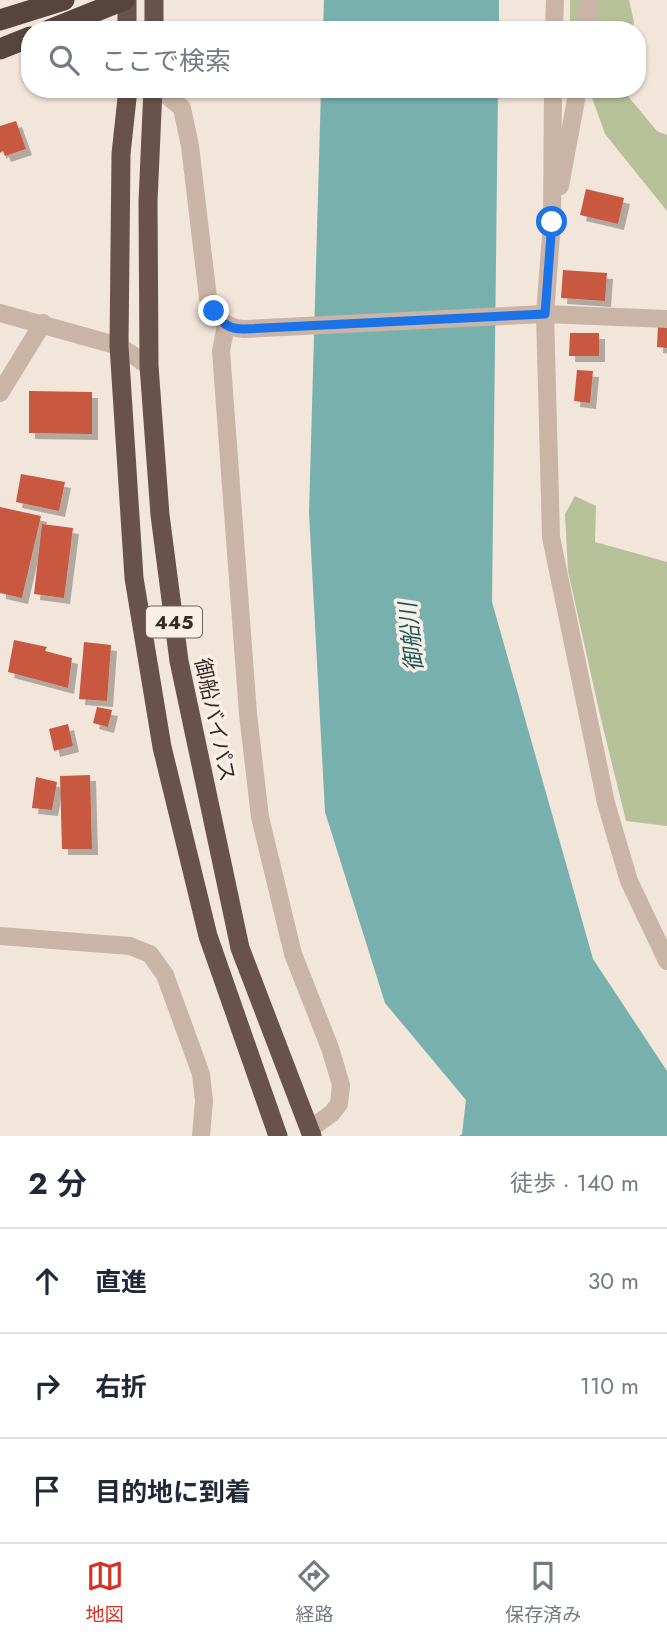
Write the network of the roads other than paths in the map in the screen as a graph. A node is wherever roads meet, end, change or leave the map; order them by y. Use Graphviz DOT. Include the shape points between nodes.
graph roads {
  1 [pos="64,0"];
  2 [pos="125,0"];
  3 [pos="154,0"];
  4 [pos="555,0"];
  5 [pos="589,0"];
  6 [pos="0,20"];
  7 [pos="71,21"];
  8 [pos="126,21"];
  9 [pos="154,21"];
  10 [pos="554,21"];
  11 [pos="586,21"];
  12 [pos="21,41"];
  13 [pos="0,50"];
  14 [pos="127,98"];
  15 [pos="155,98"];
  16 [pos="168,98"];
  17 [pos="553,98"];
  18 [pos="576,98"];
  19 [pos="552,222"];
  20 [pos="0,313"];
  21 [pos="545,314"];
  22 [pos="667,319"];
  23 [pos="43,323"];
  24 [pos="235,327"];
  25 [pos="119,346"];
  26 [pos="149,366"];
  27 [pos="0,393"];
  28 [pos="0,936"];
  29 [pos="667,961"];
  30 [pos="310,1133"];
  31 [pos="201,1136"];
  32 [pos="278,1136"];
  1 -- 6 [label="highway"];
  2 -- 7 [label="highway"];
  2 -- 8 [label="highway"];
  3 -- 9 [label="highway"];
  4 -- 10 [label="street"];
  5 -- 11 [label="street"];
  12 -- 13 [label="highway"];
  14 -- 25 [label="highway, 445" via="121,154"];
  15 -- 26 [label="highway, 御船バイパス / 445" via="148,201"];
  16 -- 24 [label="street" via="182,108 190,146 208,298 214,311"];
  17 -- 19 [label="street"];
  18 -- 19 [label="street"];
  19 -- 21 [label="street"];
  20 -- 23 [label="street"];
  21 -- 22 [label="street"];
  21 -- 24 [label="street"];
  21 -- 29 [label="street" via="551,537 606,803 629,881"];
  23 -- 25 [label="street"];
  23 -- 27 [label="street"];
  24 -- 30 [label="street" via="221,351 260,817 293,954 341,1085 332,1114"];
  25 -- 26 [label="street"];
  25 -- 32 [label="highway, 445" via="134,578 162,747 208,936"];
  26 -- 30 [label="highway, 御船バイパス / 445" via="160,515 178,661 240,948"];
  28 -- 31 [label="street" via="130,946 150,954 165,975 201,1074"];
}
